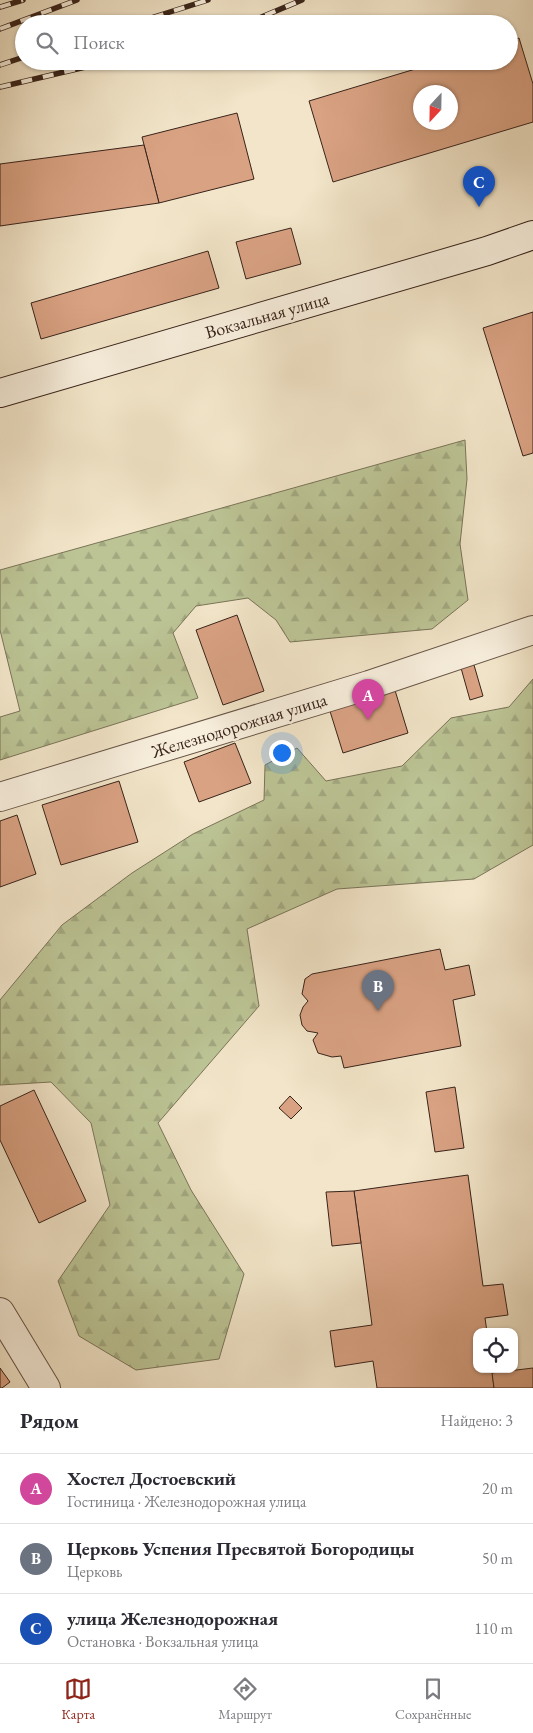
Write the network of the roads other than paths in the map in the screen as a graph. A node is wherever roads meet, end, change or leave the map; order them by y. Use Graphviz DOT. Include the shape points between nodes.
graph roads {
  1 [pos="533,234"];
  2 [pos="0,393"];
  3 [pos="533,630"];
  4 [pos="0,798"];
  5 [pos="0,1312"];
  6 [pos="46,1388"];
  1 -- 2 [label="street, Вокзальная улица" via="487,251"];
  3 -- 4 [label="street, Железнодорожная улица" via="369,685"];
  5 -- 6 [label="street"];
}
